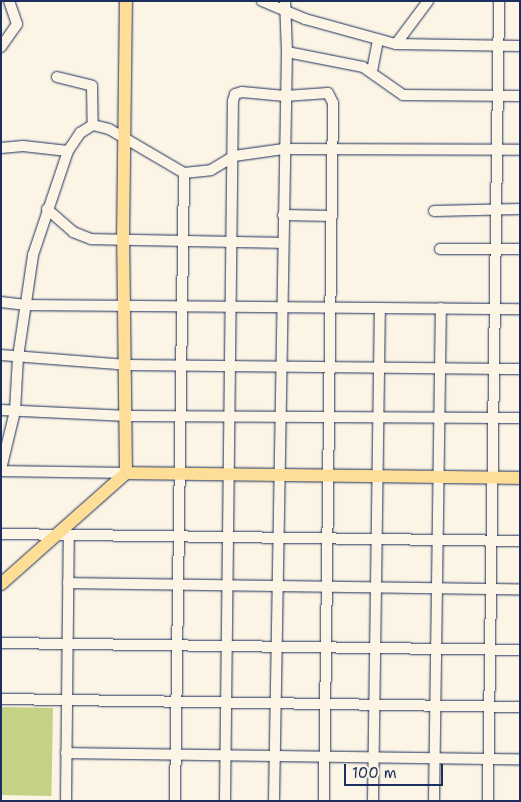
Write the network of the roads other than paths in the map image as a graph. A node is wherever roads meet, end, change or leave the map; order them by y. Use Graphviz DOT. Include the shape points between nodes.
graph roads {
  1 [pos="9,1"];
  2 [pos="126,1"];
  3 [pos="262,1"];
  4 [pos="428,1"];
  5 [pos="499,1"];
  6 [pos="285,6"];
  7 [pos="378,40"];
  8 [pos="396,44"];
  9 [pos="499,46"];
  10 [pos="520,46"];
  11 [pos="1,47"];
  12 [pos="287,52"];
  13 [pos="372,71"];
  14 [pos="57,77"];
  15 [pos="285,96"];
  16 [pos="498,96"];
  17 [pos="520,96"];
  18 [pos="93,125"];
  19 [pos="125,138"];
  20 [pos="1,148"];
  21 [pos="333,148"];
  22 [pos="284,149"];
  23 [pos="497,150"];
  24 [pos="520,150"];
  25 [pos="68,151"];
  26 [pos="234,156"];
  27 [pos="184,173"];
  28 [pos="47,209"];
  29 [pos="496,209"];
  30 [pos="520,210"];
  31 [pos="434,211"];
  32 [pos="283,215"];
  33 [pos="332,216"];
  34 [pos="123,242"];
  35 [pos="183,242"];
  36 [pos="233,243"];
  37 [pos="282,243"];
  38 [pos="440,248"];
  39 [pos="496,249"];
  40 [pos="520,250"];
  41 [pos="1,302"];
  42 [pos="125,304"];
  43 [pos="26,305"];
  44 [pos="182,305"];
  45 [pos="232,306"];
  46 [pos="282,306"];
  47 [pos="331,307"];
  48 [pos="380,308"];
  49 [pos="441,308"];
  50 [pos="495,309"];
  51 [pos="520,309"];
  52 [pos="1,355"];
  53 [pos="18,357"];
  54 [pos="127,365"];
  55 [pos="181,365"];
  56 [pos="231,365"];
  57 [pos="281,366"];
  58 [pos="330,366"];
  59 [pos="379,367"];
  60 [pos="440,368"];
  61 [pos="494,368"];
  62 [pos="520,369"];
  63 [pos="1,410"];
  64 [pos="15,412"];
  65 [pos="181,414"];
  66 [pos="230,415"];
  67 [pos="280,415"];
  68 [pos="128,416"];
  69 [pos="330,416"];
  70 [pos="379,416"];
  71 [pos="439,417"];
  72 [pos="493,418"];
  73 [pos="520,418"];
  74 [pos="1,470"];
  75 [pos="126,473"];
  76 [pos="180,474"];
  77 [pos="229,474"];
  78 [pos="279,475"];
  79 [pos="329,476"];
  80 [pos="378,476"];
  81 [pos="438,477"];
  82 [pos="492,478"];
  83 [pos="520,478"];
  84 [pos="1,534"];
  85 [pos="54,535"];
  86 [pos="69,535"];
  87 [pos="179,536"];
  88 [pos="228,537"];
  89 [pos="278,538"];
  90 [pos="328,538"];
  91 [pos="377,539"];
  92 [pos="438,540"];
  93 [pos="491,540"];
  94 [pos="520,541"];
  95 [pos="68,583"];
  96 [pos="1,584"];
  97 [pos="178,584"];
  98 [pos="228,585"];
  99 [pos="278,586"];
  100 [pos="327,586"];
  101 [pos="376,587"];
  102 [pos="437,588"];
  103 [pos="491,588"];
  104 [pos="520,588"];
  105 [pos="1,643"];
  106 [pos="68,644"];
  107 [pos="177,646"];
  108 [pos="227,646"];
  109 [pos="277,647"];
  110 [pos="326,648"];
  111 [pos="375,648"];
  112 [pos="436,649"];
  113 [pos="490,650"];
  114 [pos="520,650"];
  115 [pos="1,699"];
  116 [pos="67,700"];
  117 [pos="176,702"];
  118 [pos="226,702"];
  119 [pos="276,703"];
  120 [pos="325,704"];
  121 [pos="374,705"];
  122 [pos="435,705"];
  123 [pos="489,706"];
  124 [pos="520,707"];
  125 [pos="66,753"];
  126 [pos="176,754"];
  127 [pos="225,755"];
  128 [pos="275,756"];
  129 [pos="324,756"];
  130 [pos="374,757"];
  131 [pos="434,758"];
  132 [pos="488,758"];
  133 [pos="520,759"];
  134 [pos="66,801"];
  135 [pos="175,801"];
  136 [pos="224,801"];
  137 [pos="274,801"];
  138 [pos="324,801"];
  139 [pos="373,801"];
  140 [pos="434,801"];
  141 [pos="488,801"];
  1 -- 11 [label="street" via="17,24"];
  2 -- 19 [label="main road"];
  3 -- 6 [label="street"];
  4 -- 8 [label="street"];
  5 -- 9 [label="street"];
  6 -- 7 [label="street"];
  6 -- 12 [label="street"];
  7 -- 8 [label="street"];
  7 -- 13 [label="street"];
  8 -- 9 [label="street"];
  9 -- 10 [label="street"];
  9 -- 16 [label="street"];
  12 -- 13 [label="street"];
  12 -- 15 [label="street"];
  13 -- 16 [label="street" via="403,95"];
  14 -- 18 [label="street" via="92,86"];
  15 -- 21 [label="street" via="328,93 332,96"];
  15 -- 22 [label="street"];
  15 -- 26 [label="street" via="235,94"];
  16 -- 17 [label="street"];
  16 -- 23 [label="street"];
  18 -- 19 [label="street" via="110,129"];
  18 -- 25 [label="street" via="80,134"];
  19 -- 27 [label="street"];
  19 -- 34 [label="main road"];
  20 -- 25 [label="street" via="23,146"];
  21 -- 22 [label="street"];
  21 -- 23 [label="street"];
  21 -- 33 [label="street"];
  22 -- 26 [label="street"];
  22 -- 32 [label="street"];
  23 -- 24 [label="street"];
  23 -- 29 [label="street"];
  25 -- 28 [label="street"];
  26 -- 27 [label="street" via="211,170"];
  26 -- 36 [label="street"];
  27 -- 35 [label="street"];
  28 -- 34 [label="street" via="77,234"];
  28 -- 43 [label="street" via="33,255"];
  29 -- 30 [label="street"];
  29 -- 31 [label="street"];
  29 -- 39 [label="street"];
  32 -- 33 [label="street"];
  32 -- 37 [label="street"];
  33 -- 47 [label="street"];
  34 -- 35 [label="street"];
  34 -- 42 [label="main road"];
  35 -- 36 [label="street"];
  35 -- 44 [label="street"];
  36 -- 37 [label="street"];
  36 -- 45 [label="street"];
  37 -- 46 [label="street"];
  38 -- 39 [label="street"];
  39 -- 40 [label="street"];
  39 -- 50 [label="street"];
  41 -- 43 [label="street"];
  42 -- 43 [label="street"];
  42 -- 44 [label="street"];
  42 -- 54 [label="main road"];
  43 -- 53 [label="street"];
  44 -- 45 [label="street"];
  44 -- 55 [label="street"];
  45 -- 46 [label="street"];
  45 -- 56 [label="street"];
  46 -- 47 [label="street"];
  46 -- 57 [label="street"];
  47 -- 48 [label="street"];
  47 -- 58 [label="street"];
  48 -- 49 [label="street"];
  48 -- 59 [label="street"];
  49 -- 50 [label="street"];
  49 -- 60 [label="street"];
  50 -- 51 [label="street"];
  50 -- 61 [label="street"];
  52 -- 53 [label="street"];
  53 -- 54 [label="street"];
  53 -- 64 [label="street"];
  54 -- 55 [label="street"];
  54 -- 68 [label="main road"];
  55 -- 56 [label="street"];
  55 -- 65 [label="street"];
  56 -- 57 [label="street"];
  56 -- 66 [label="street"];
  57 -- 58 [label="street"];
  57 -- 67 [label="street"];
  58 -- 59 [label="street"];
  58 -- 69 [label="street"];
  59 -- 60 [label="street"];
  59 -- 70 [label="street"];
  60 -- 61 [label="street"];
  60 -- 71 [label="street"];
  61 -- 62 [label="street"];
  61 -- 72 [label="street"];
  63 -- 64 [label="street"];
  64 -- 68 [label="street"];
  64 -- 74 [label="street"];
  65 -- 66 [label="street"];
  65 -- 68 [label="street"];
  65 -- 76 [label="street"];
  66 -- 67 [label="street"];
  66 -- 77 [label="street"];
  67 -- 69 [label="street"];
  67 -- 78 [label="street"];
  68 -- 75 [label="main road"];
  69 -- 70 [label="street"];
  69 -- 79 [label="street"];
  70 -- 71 [label="street"];
  70 -- 80 [label="street"];
  71 -- 72 [label="street"];
  71 -- 81 [label="street"];
  72 -- 73 [label="street"];
  72 -- 82 [label="street"];
  74 -- 75 [label="street"];
  75 -- 76 [label="main road"];
  75 -- 85 [label="main road"];
  76 -- 77 [label="main road"];
  76 -- 87 [label="street"];
  77 -- 78 [label="main road"];
  77 -- 88 [label="street"];
  78 -- 79 [label="main road"];
  78 -- 89 [label="street"];
  79 -- 80 [label="main road"];
  79 -- 90 [label="street"];
  80 -- 81 [label="main road"];
  80 -- 91 [label="street"];
  81 -- 82 [label="main road"];
  81 -- 92 [label="street"];
  82 -- 83 [label="main road"];
  82 -- 93 [label="street"];
  84 -- 85 [label="street"];
  85 -- 86 [label="street"];
  85 -- 96 [label="main road"];
  86 -- 87 [label="street"];
  86 -- 95 [label="street"];
  87 -- 88 [label="street"];
  87 -- 97 [label="street"];
  88 -- 89 [label="street"];
  88 -- 98 [label="street"];
  89 -- 90 [label="street"];
  89 -- 99 [label="street"];
  90 -- 91 [label="street"];
  90 -- 100 [label="street"];
  91 -- 92 [label="street"];
  91 -- 101 [label="street"];
  92 -- 93 [label="street"];
  92 -- 102 [label="street"];
  93 -- 94 [label="street"];
  93 -- 103 [label="street"];
  95 -- 97 [label="street"];
  95 -- 106 [label="street"];
  97 -- 98 [label="street"];
  97 -- 107 [label="street"];
  98 -- 99 [label="street"];
  98 -- 108 [label="street"];
  99 -- 100 [label="street"];
  99 -- 109 [label="street"];
  100 -- 101 [label="street"];
  100 -- 110 [label="street"];
  101 -- 102 [label="street"];
  101 -- 111 [label="street"];
  102 -- 103 [label="street"];
  102 -- 112 [label="street"];
  103 -- 104 [label="street"];
  103 -- 113 [label="street"];
  105 -- 106 [label="street"];
  106 -- 107 [label="street"];
  106 -- 116 [label="street"];
  107 -- 108 [label="street"];
  107 -- 117 [label="street"];
  108 -- 109 [label="street"];
  108 -- 118 [label="street"];
  109 -- 110 [label="street"];
  109 -- 119 [label="street"];
  110 -- 111 [label="street"];
  110 -- 120 [label="street"];
  111 -- 112 [label="street"];
  111 -- 121 [label="street"];
  112 -- 113 [label="street"];
  112 -- 122 [label="street"];
  113 -- 114 [label="street"];
  113 -- 123 [label="street"];
  115 -- 116 [label="street"];
  116 -- 117 [label="street"];
  116 -- 125 [label="street"];
  117 -- 118 [label="street"];
  117 -- 126 [label="street"];
  118 -- 119 [label="street"];
  118 -- 127 [label="street"];
  119 -- 120 [label="street"];
  119 -- 128 [label="street"];
  120 -- 121 [label="street"];
  120 -- 129 [label="street"];
  121 -- 122 [label="street"];
  121 -- 130 [label="street"];
  122 -- 123 [label="street"];
  122 -- 131 [label="street"];
  123 -- 124 [label="street"];
  123 -- 132 [label="street"];
  125 -- 126 [label="street"];
  125 -- 134 [label="street"];
  126 -- 127 [label="street"];
  126 -- 135 [label="street"];
  127 -- 128 [label="street"];
  127 -- 136 [label="street"];
  128 -- 129 [label="street"];
  128 -- 137 [label="street"];
  129 -- 130 [label="street"];
  129 -- 138 [label="street"];
  130 -- 131 [label="street"];
  130 -- 139 [label="street"];
  131 -- 132 [label="street"];
  131 -- 140 [label="street"];
  132 -- 133 [label="street"];
  132 -- 141 [label="street"];
}
